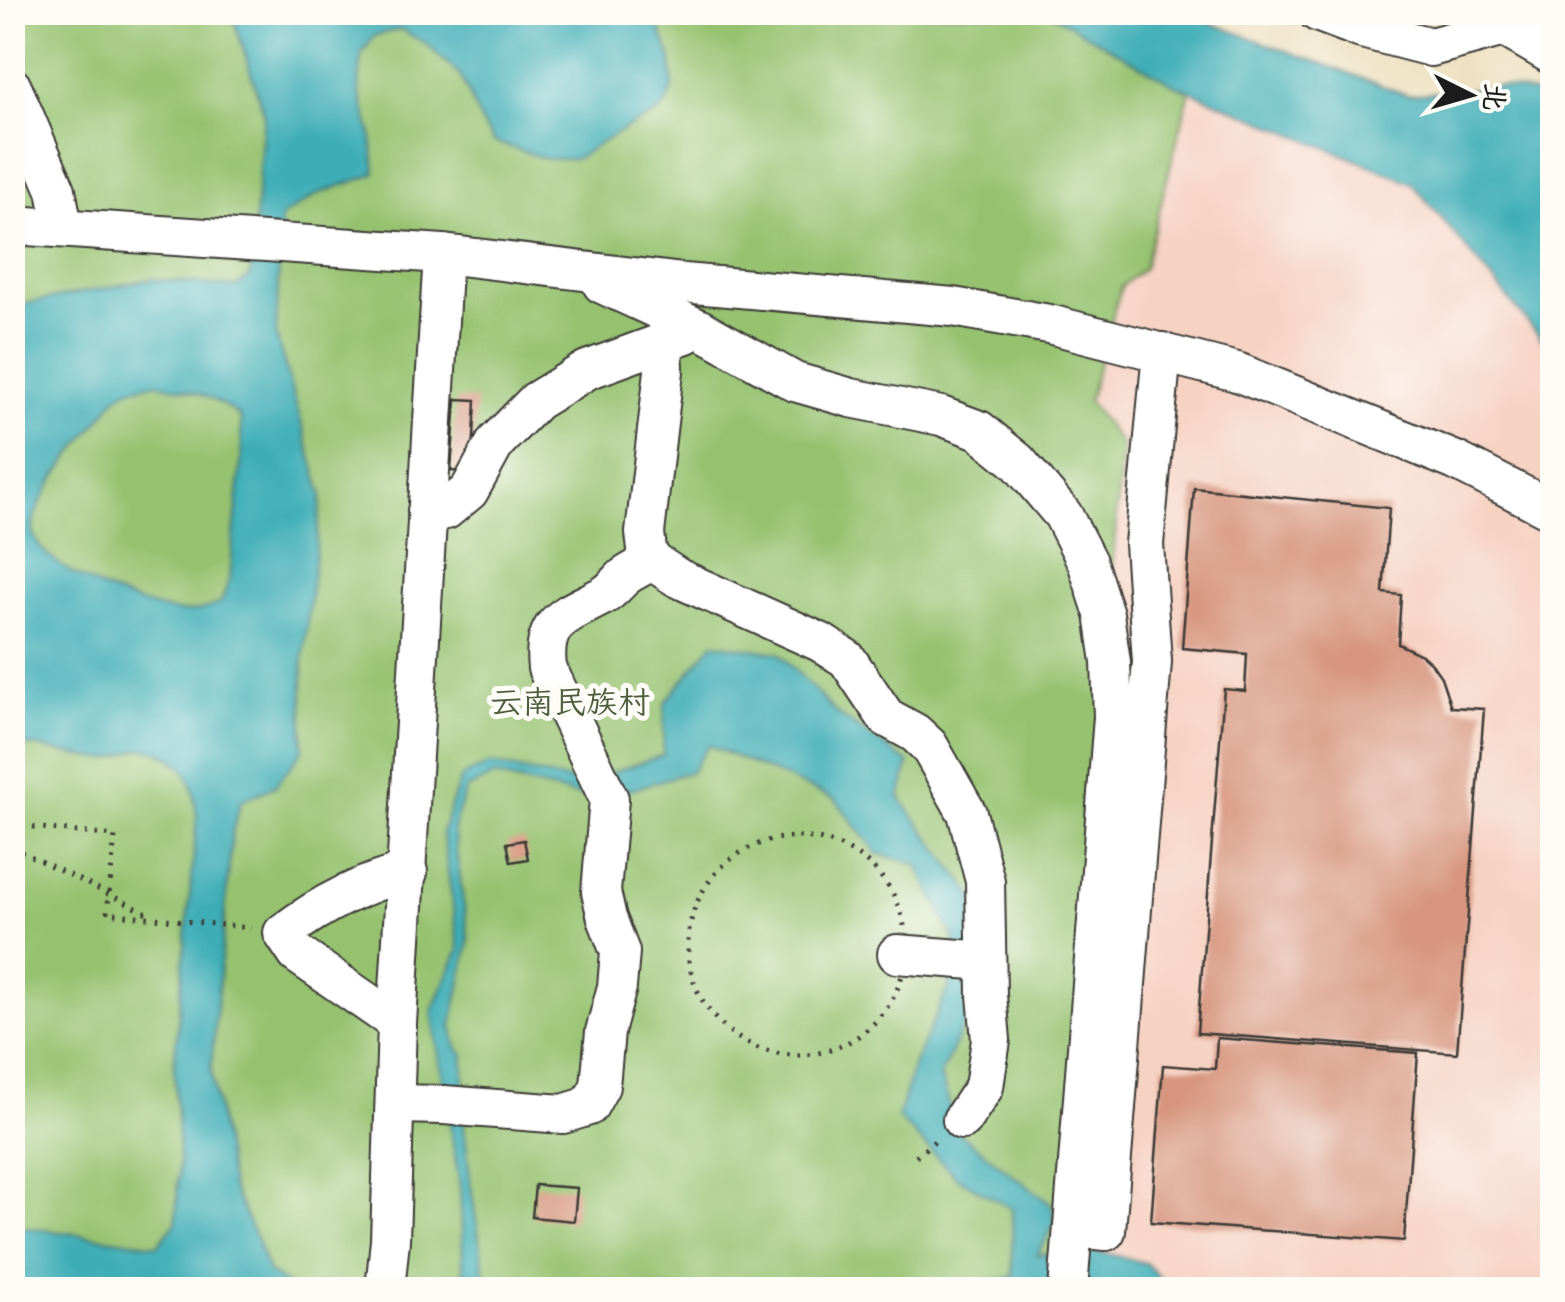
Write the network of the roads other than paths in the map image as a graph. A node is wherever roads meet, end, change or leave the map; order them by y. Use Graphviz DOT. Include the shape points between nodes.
graph roads {
  1 [pos="1317,12"];
  2 [pos="1552,55"];
  3 [pos="12,88"];
  4 [pos="12,225"];
  5 [pos="63,227"];
  6 [pos="443,254"];
  7 [pos="568,268"];
  8 [pos="700,330"];
  9 [pos="663,342"];
  10 [pos="1162,352"];
  11 [pos="427,510"];
  12 [pos="1552,510"];
  13 [pos="652,560"];
  14 [pos="408,872"];
  15 [pos="902,955"];
  16 [pos="971,960"];
  17 [pos="398,1024"];
  18 [pos="394,1104"];
  19 [pos="962,1120"];
  20 [pos="1072,1238"];
  21 [pos="385,1290"];
  22 [pos="1068,1290"];
  1 -- 2 [label="street" via="1431,47 1504,27"];
  3 -- 5 [label="street" via="56,190"];
  4 -- 5 [label="street"];
  5 -- 6 [label="street"];
  6 -- 7 [label="street"];
  6 -- 11 [label="street"];
  7 -- 8 [label="street"];
  7 -- 10 [label="street" via="953,307"];
  8 -- 9 [label="street"];
  8 -- 20 [label="street" via="796,382 979,430 1018,462 1063,515 1087,562 1104,614 1113,717"];
  9 -- 11 [label="street" via="587,370 536,401 496,442 468,490 446,510"];
  9 -- 13 [label="street" via="645,534"];
  10 -- 12 [label="street" via="1255,379 1456,461"];
  10 -- 20 [label="street" via="1144,544 1152,662 1106,1231"];
  11 -- 14 [label="street"];
  13 -- 16 [label="street" via="848,659 886,716 928,746 966,813 985,881"];
  13 -- 18 [label="street" via="561,617 545,651 602,784 601,892 620,952 600,1086 589,1106 563,1114"];
  14 -- 17 [label="street"];
  14 -- 17 [label="street" via="267,931"];
  15 -- 16 [label="street"];
  16 -- 19 [label="street" via="991,1040 984,1087"];
  17 -- 18 [label="street"];
  18 -- 21 [label="street"];
  20 -- 22 [label="street"];
}
